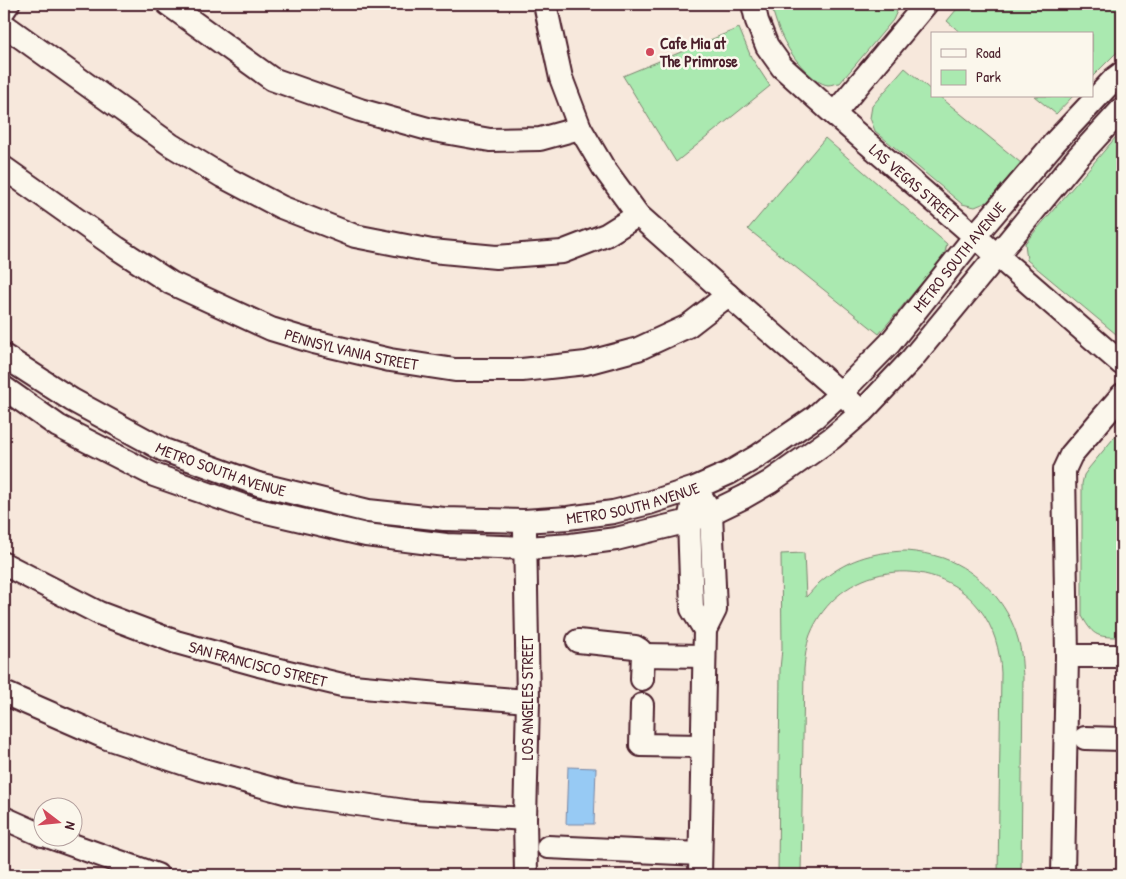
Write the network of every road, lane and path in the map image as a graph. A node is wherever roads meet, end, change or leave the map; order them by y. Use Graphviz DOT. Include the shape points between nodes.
graph roads {
  1 [pos="8,4"];
  2 [pos="168,4"];
  3 [pos="545,4"];
  4 [pos="753,4"];
  5 [pos="924,5"];
  6 [pos="4,10"];
  7 [pos="4,25"];
  8 [pos="1122,72"];
  9 [pos="1122,110"];
  10 [pos="834,114"];
  11 [pos="580,128"];
  12 [pos="4,168"];
  13 [pos="638,215"];
  14 [pos="975,236"];
  15 [pos="997,255"];
  16 [pos="728,295"];
  17 [pos="4,356"];
  18 [pos="1122,364"];
  19 [pos="4,388"];
  20 [pos="841,393"];
  21 [pos="1122,395"];
  22 [pos="862,412"];
  23 [pos="695,488"];
  24 [pos="711,513"];
  25 [pos="689,521"];
  26 [pos="524,522"];
  27 [pos="526,548"];
  28 [pos="4,564"];
  29 [pos="704,630"];
  30 [pos="578,641"];
  31 [pos="643,655"];
  32 [pos="704,656"];
  33 [pos="1067,656"];
  34 [pos="1122,656"];
  35 [pos="642,679"];
  36 [pos="4,693"];
  37 [pos="528,701"];
  38 [pos="642,705"];
  39 [pos="1084,738"];
  40 [pos="1122,739"];
  41 [pos="702,746"];
  42 [pos="4,818"];
  43 [pos="525,819"];
  44 [pos="32,831"];
  45 [pos="75,846"];
  46 [pos="548,847"];
  47 [pos="700,865"];
  48 [pos="156,875"];
  49 [pos="526,875"];
  50 [pos="1064,875"];
  1 -- 6 [label="street"];
  2 -- 11 [label="street" via="272,79 360,110 428,129 490,140 540,139"];
  3 -- 11 [label="street" via="561,78"];
  4 -- 10 [label="street, LAS VEGAS STREET" via="767,46 782,67"];
  5 -- 10 [label="street"];
  7 -- 13 [label="street" via="171,145 222,176 281,207 355,236 432,251 496,256 562,252 606,235"];
  8 -- 14 [label="street, METRO SOUTH AVENUE" via="1055,142"];
  9 -- 15 [label="street, METRO SOUTH AVENUE" via="1078,157"];
  10 -- 14 [label="street, LAS VEGAS STREET"];
  11 -- 13 [label="street"];
  12 -- 16 [label="street, PENNSYLVANIA STREET" via="170,283 271,329 390,360 455,370 522,370 586,363 638,349 688,326"];
  13 -- 16 [label="street"];
  14 -- 15 [label="street, LAS VEGAS STREET"];
  14 -- 20 [label="street, METRO SOUTH AVENUE" via="890,343"];
  15 -- 18 [label="street, LAS VEGAS STREET"];
  15 -- 22 [label="street, METRO SOUTH AVENUE" via="911,360"];
  16 -- 20 [label="street"];
  17 -- 26 [label="street, METRO SOUTH AVENUE" via="72,400 164,450 258,484 368,511 444,519"];
  19 -- 27 [label="street, METRO SOUTH AVENUE" via="58,426 154,475 249,508 366,535 446,545"];
  20 -- 22 [label="street"];
  20 -- 23 [label="street, METRO SOUTH AVENUE" via="815,417 780,441 729,473"];
  21 -- 33 [label="street" via="1071,454 1064,470"];
  22 -- 24 [label="street, METRO SOUTH AVENUE" via="832,438 776,477"];
  23 -- 24 [label="street"];
  23 -- 25 [label="street"];
  23 -- 26 [label="street, METRO SOUTH AVENUE" via="613,512"];
  24 -- 25 [label="street, METRO SOUTH AVENUE"];
  24 -- 29 [label="street" via="715,610"];
  25 -- 27 [label="street, METRO SOUTH AVENUE" via="616,539"];
  25 -- 29 [label="street" via="692,609"];
  26 -- 27 [label="street, LOS ANGELES STREET"];
  27 -- 37 [label="street, LOS ANGELES STREET"];
  28 -- 37 [label="street, SAN FRANCISCO STREET" via="99,613 176,642 259,666 342,685"];
  29 -- 32 [label="street"];
  30 -- 31 [label="street" via="635,647"];
  31 -- 32 [label="street"];
  31 -- 35 [label="street"];
  32 -- 41 [label="street"];
  33 -- 34 [label="street"];
  33 -- 50 [label="street"];
  36 -- 43 [label="street" via="107,738 200,769 295,795 412,812"];
  37 -- 43 [label="street, LOS ANGELES STREET"];
  38 -- 41 [label="street" via="641,745"];
  39 -- 40 [label="street"];
  41 -- 47 [label="street"];
  42 -- 44 [label="street"];
  43 -- 49 [label="street, LOS ANGELES STREET"];
  45 -- 48 [label="street"];
  46 -- 47 [label="street"];
}
